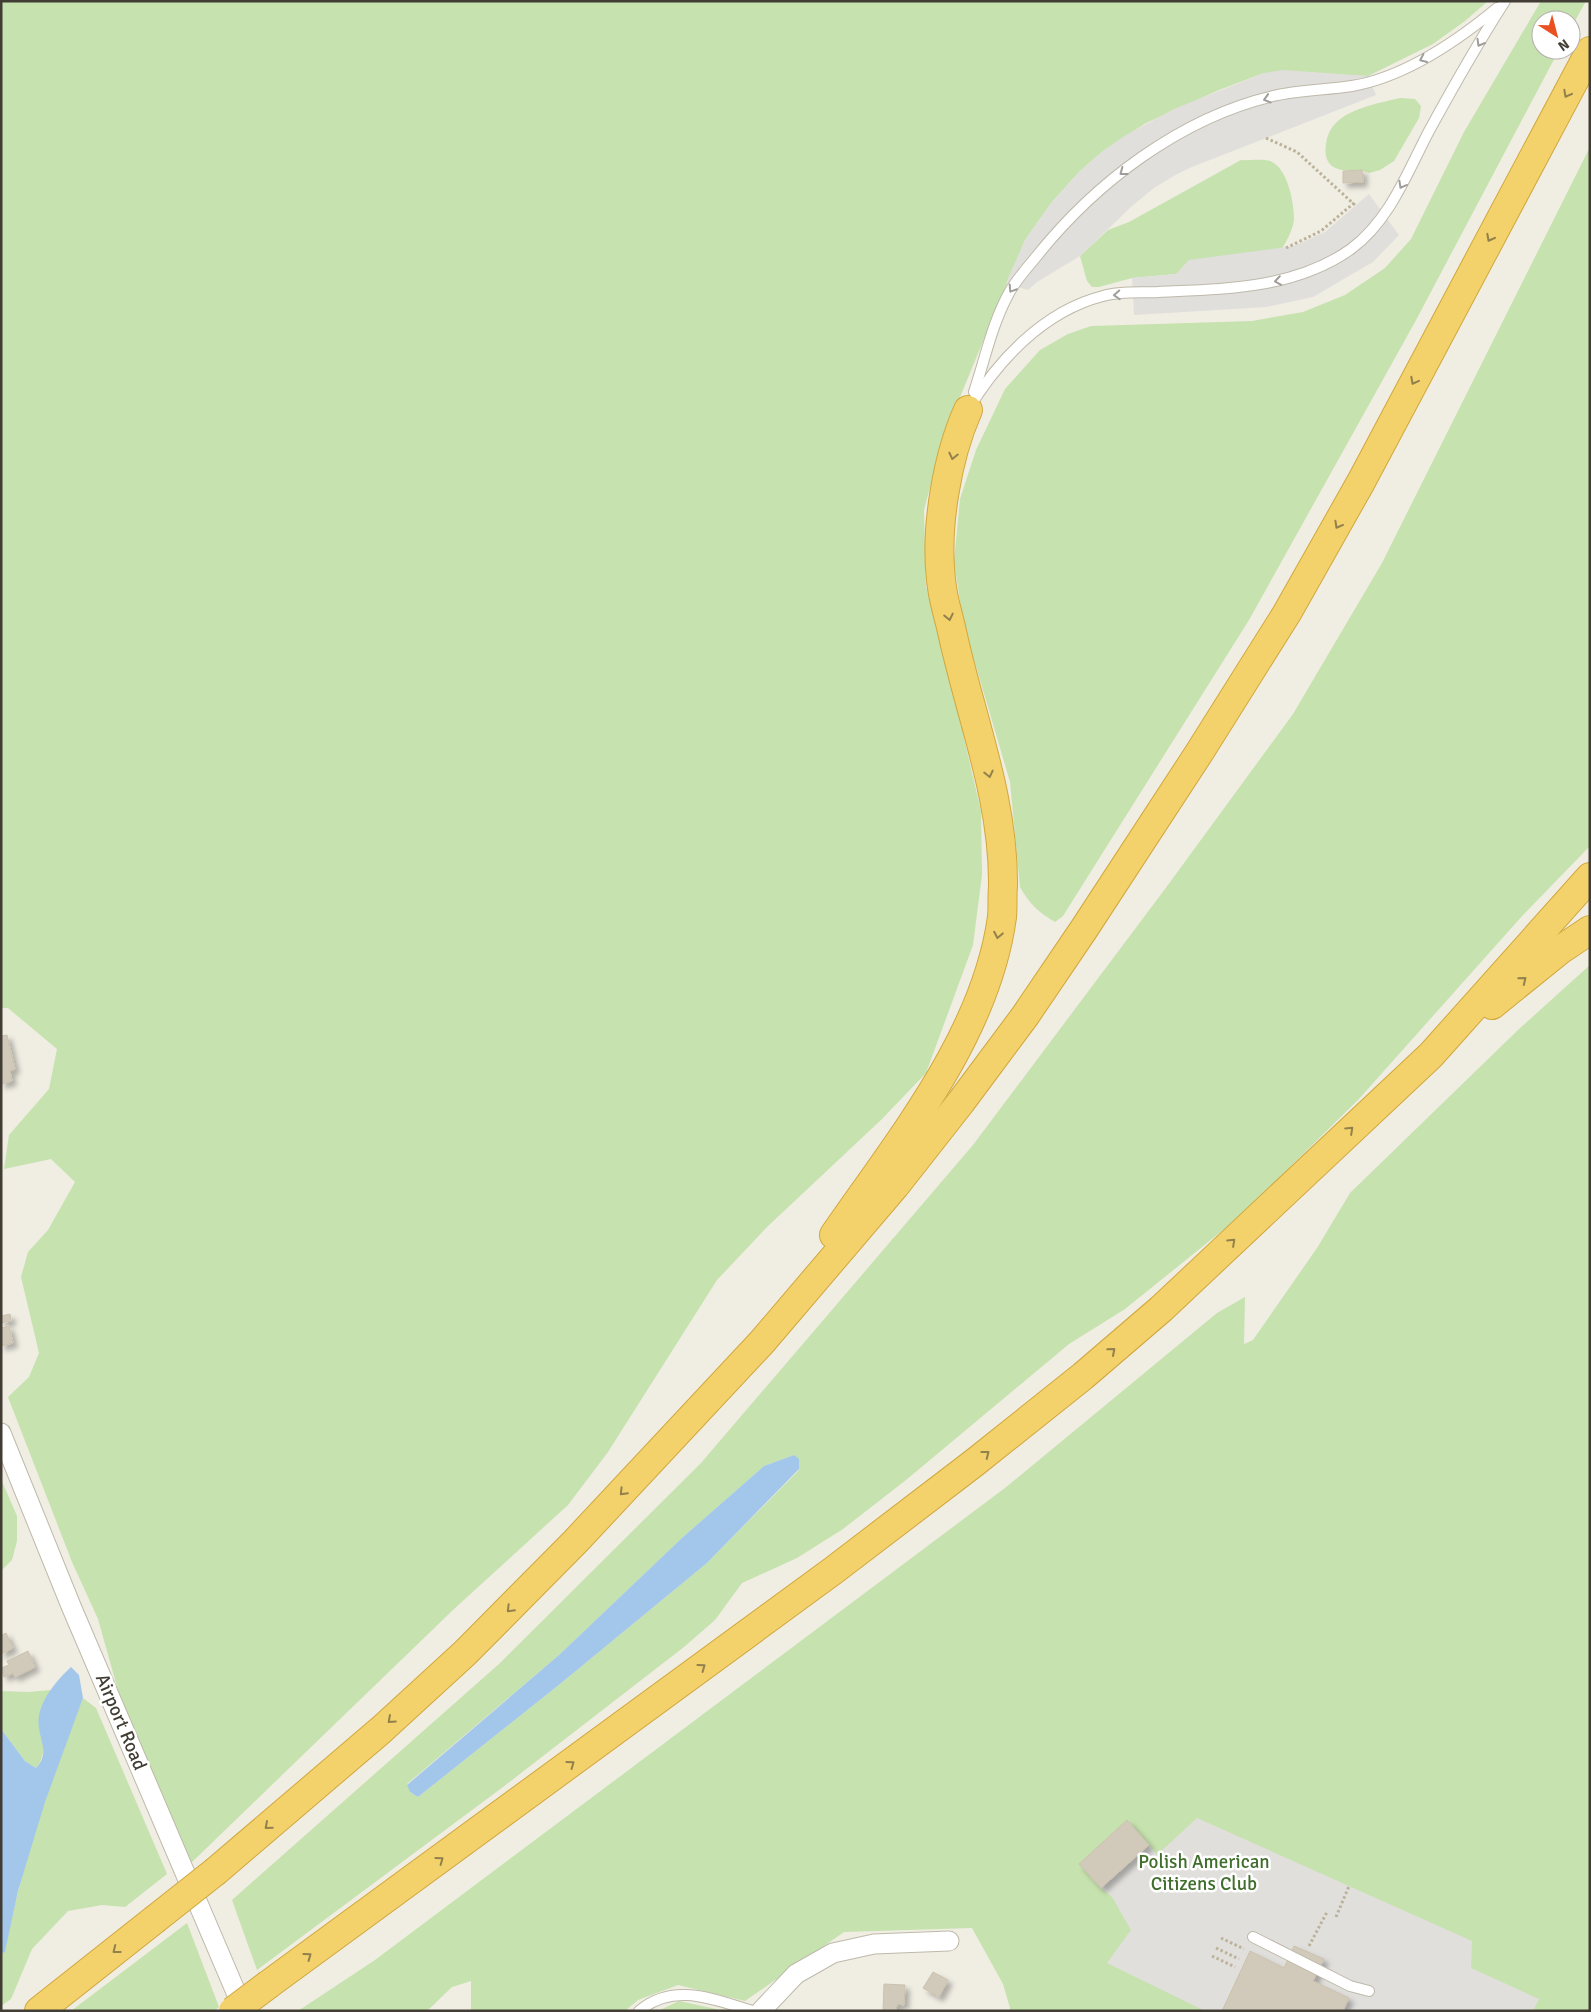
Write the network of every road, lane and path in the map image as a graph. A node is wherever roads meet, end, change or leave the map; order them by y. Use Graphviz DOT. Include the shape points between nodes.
graph roads {
  1 [pos="1505,1"];
  2 [pos="1590,51"];
  3 [pos="1266,138"];
  4 [pos="1286,248"];
  5 [pos="968,410"];
  6 [pos="1590,877"];
  7 [pos="1590,930"];
  8 [pos="1431,1055"];
  9 [pos="749,1356"];
  10 [pos="1,1432"];
  11 [pos="1349,1886"];
  12 [pos="1326,1912"];
  13 [pos="1336,1917"];
  14 [pos="1221,1938"];
  15 [pos="1253,1938"];
  16 [pos="949,1941"];
  17 [pos="1310,1946"];
  18 [pos="1216,1948"];
  19 [pos="1244,1949"];
  20 [pos="1212,1956"];
  21 [pos="1239,1959"];
  22 [pos="1235,1967"];
  23 [pos="1369,1991"];
  24 [pos="39,2011"];
  25 [pos="233,2011"];
  26 [pos="244,2011"];
  27 [pos="639,2011"];
  28 [pos="753,2011"];
  29 [pos="761,2011"];
  1 -- 5 [label="lane, one-way" via="1441,51 1370,82 1289,93 1234,109 1178,134 1119,175 1079,208 1009,291"];
  1 -- 5 [label="lane, one-way" via="1384,215 1370,233 1350,249 1310,272 1286,280 1190,291 1104,295 1078,304 1037,330 1018,347 983,386"];
  2 -- 9 [label="highway, one-way" via="1339,523 1199,753 1084,930 961,1102 833,1261"];
  3 -- 4 [label="path" via="1297,152 1355,205 1322,231"];
  5 -- 9 [label="highway, one-way" via="960,428 943,500 941,580 958,662 989,772 1000,826 1002,916 994,956 964,1036 932,1089"];
  6 -- 8 [label="highway"];
  8 -- 7 [label="highway, one-way" via="1560,950"];
  25 -- 8 [label="highway, one-way, bridge" via="834,1570 1036,1415 1161,1309"];
  9 -- 24 [label="highway, one-way, bridge" via="576,1542 465,1653 381,1730 216,1871"];
  10 -- 26 [label="street, Airport Road" via="71,1606"];
  11 -- 13 [label="path"];
  12 -- 17 [label="path"];
  14 -- 19 [label="path"];
  15 -- 23 [label="lane" via="1350,1986"];
  16 -- 29 [label="street" via="874,1944 832,1954 796,1974"];
  18 -- 21 [label="path"];
  20 -- 22 [label="path"];
  27 -- 28 [label="lane" via="665,1996 690,1994"];
}
